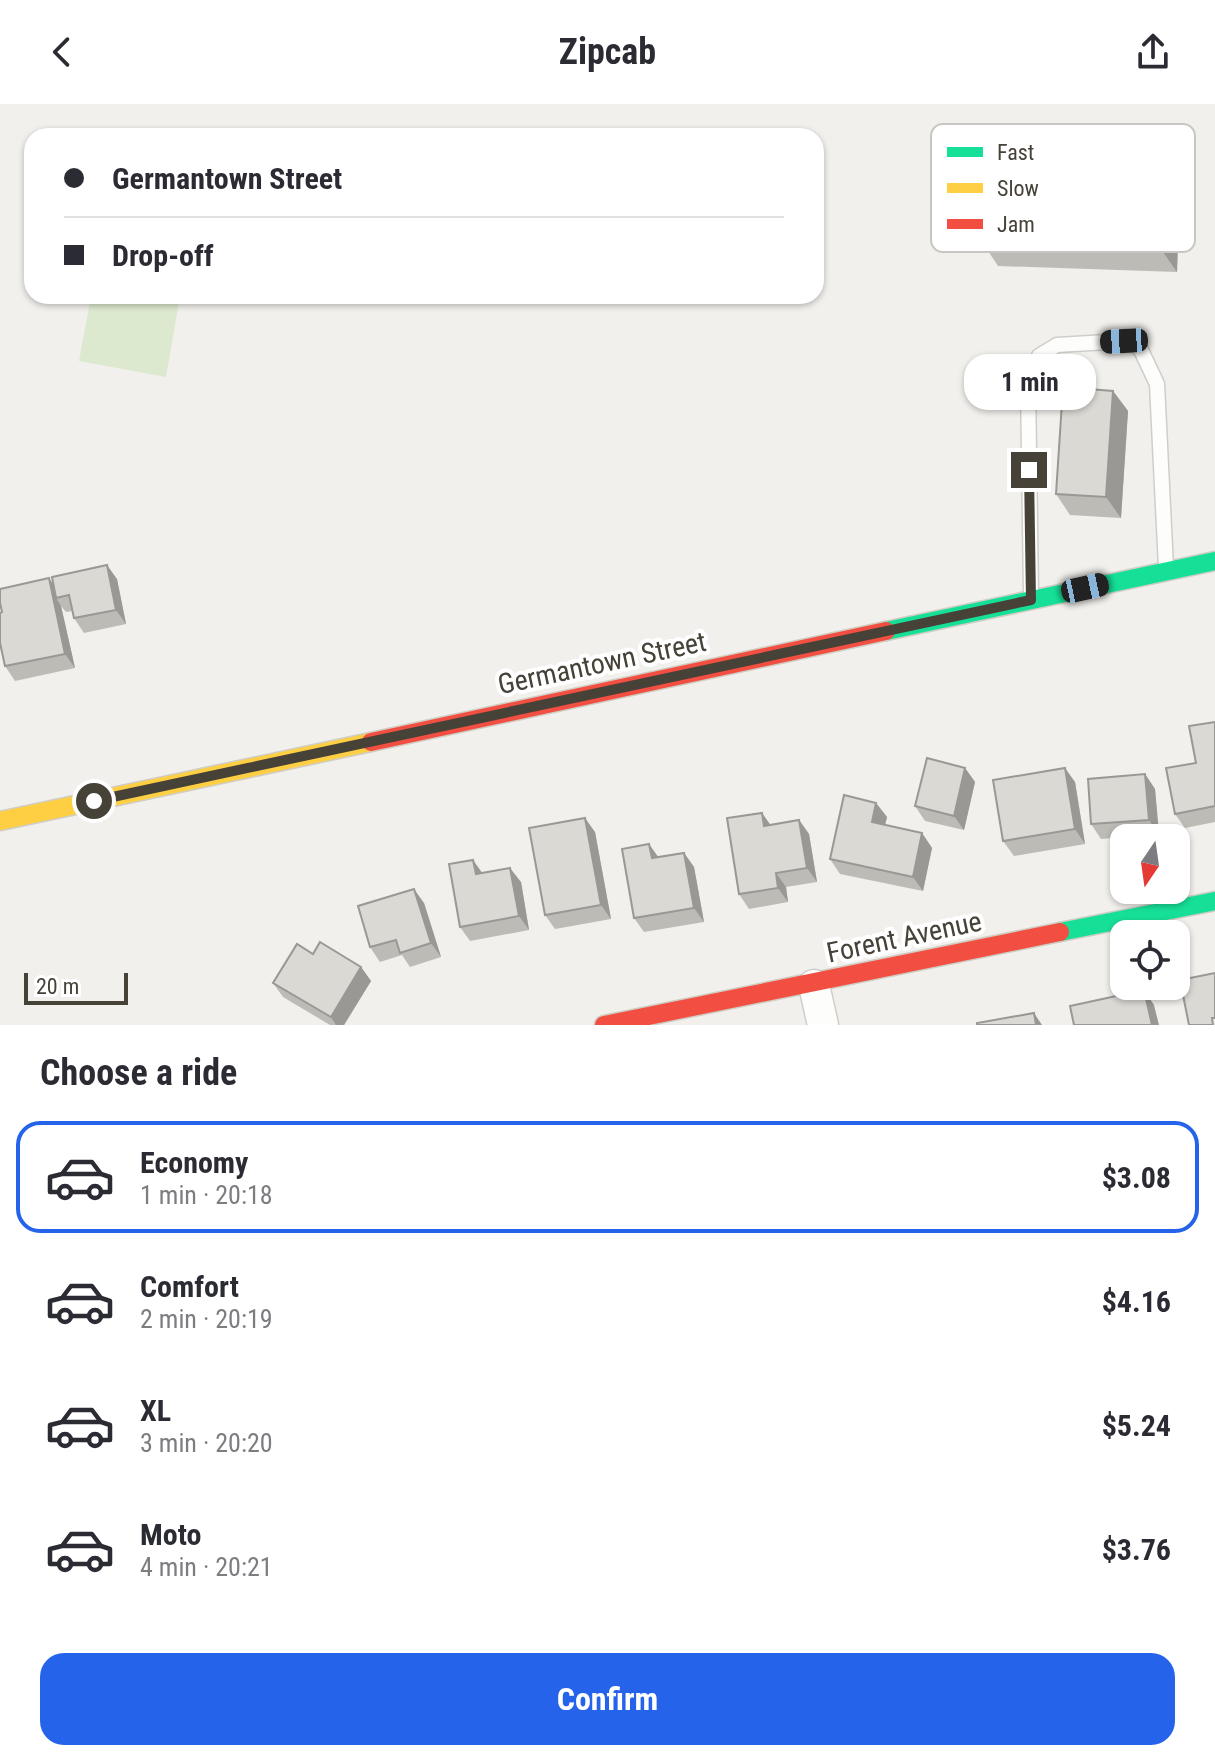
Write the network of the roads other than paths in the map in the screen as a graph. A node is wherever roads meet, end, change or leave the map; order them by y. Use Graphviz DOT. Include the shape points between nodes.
graph roads {
  1 [pos="1215,561"];
  2 [pos="1166,571"];
  3 [pos="1031,600"];
  4 [pos="0,821"];
  5 [pos="1215,901"];
  6 [pos="814,985"];
  7 [pos="604,1025"];
  8 [pos="823,1025"];
  1 -- 2 [label="main road, Germantown Street"];
  2 -- 3 [label="main road, Germantown Street"];
  2 -- 3 [label="lane" via="1157,384 1140,348 1124,341 1057,345 1039,356 1028,382"];
  3 -- 4 [label="main road, Germantown Street"];
  5 -- 6 [label="main road, Forent Avenue"];
  6 -- 7 [label="main road, Forent Avenue"];
  6 -- 8 [label="street"];
}
